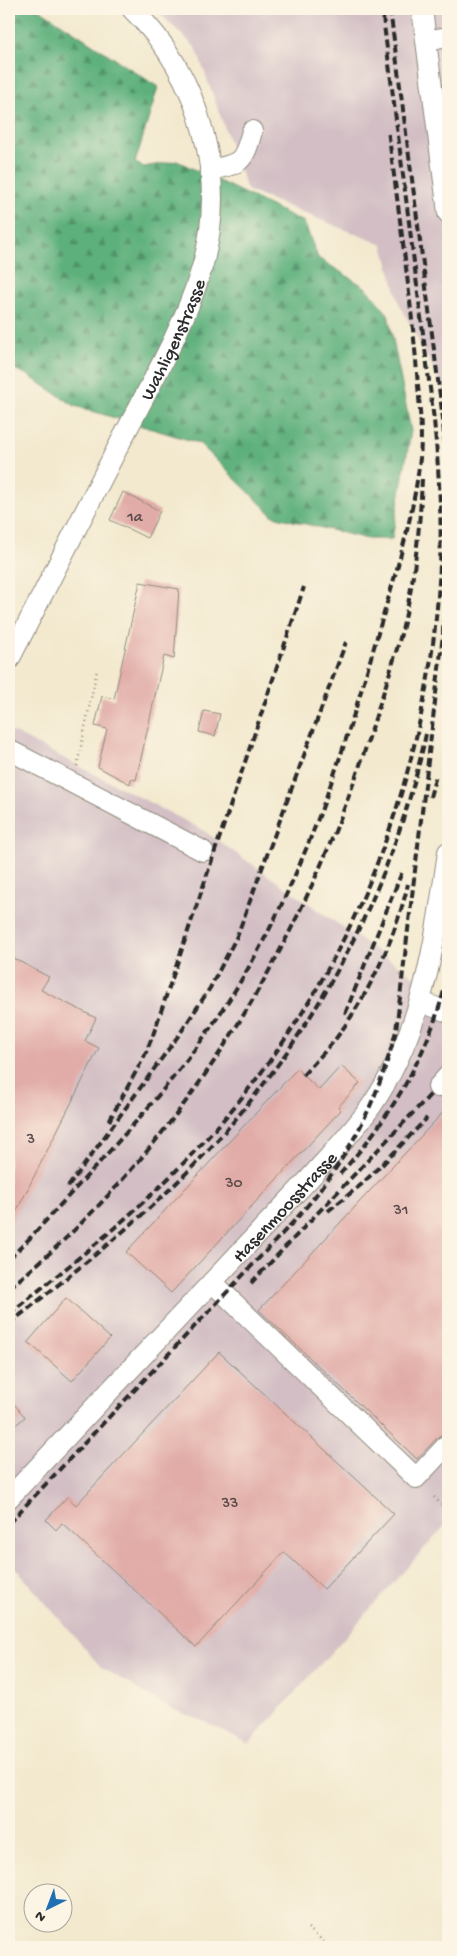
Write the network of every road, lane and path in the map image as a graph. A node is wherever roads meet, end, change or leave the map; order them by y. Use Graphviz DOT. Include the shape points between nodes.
graph roads {
  1 [pos="132,9"];
  2 [pos="422,9"];
  3 [pos="448,37"];
  4 [pos="426,41"];
  5 [pos="252,131"];
  6 [pos="210,170"];
  7 [pos="448,208"];
  8 [pos="9,660"];
  9 [pos="97,670"];
  10 [pos="9,750"];
  11 [pos="73,784"];
  12 [pos="204,851"];
  13 [pos="448,852"];
  14 [pos="421,1002"];
  15 [pos="448,1012"];
  16 [pos="212,1282"];
  17 [pos="448,1444"];
  18 [pos="434,1497"];
  19 [pos="9,1498"];
  20 [pos="448,1511"];
  21 [pos="308,1928"];
  22 [pos="330,1947"];
  1 -- 6 [label="street, Wahligenstrasse" via="147,23 173,59 194,99 205,136"];
  2 -- 4 [label="street"];
  3 -- 4 [label="street"];
  4 -- 7 [label="street"];
  5 -- 6 [label="street" via="241,159 232,166"];
  6 -- 8 [label="street, Wahligenstrasse" via="209,229 200,273 174,337"];
  9 -- 11 [label="path"];
  10 -- 11 [label="street"];
  11 -- 12 [label="street"];
  13 -- 14 [label="street, Hasenmoosstrasse" via="432,956"];
  14 -- 15 [label="street"];
  14 -- 16 [label="street, Hasenmoosstrasse" via="400,1056 362,1119"];
  16 -- 17 [label="street" via="416,1478"];
  16 -- 19 [label="street, Hasenmoosstrasse"];
  18 -- 20 [label="path"];
  21 -- 22 [label="path"];
}
